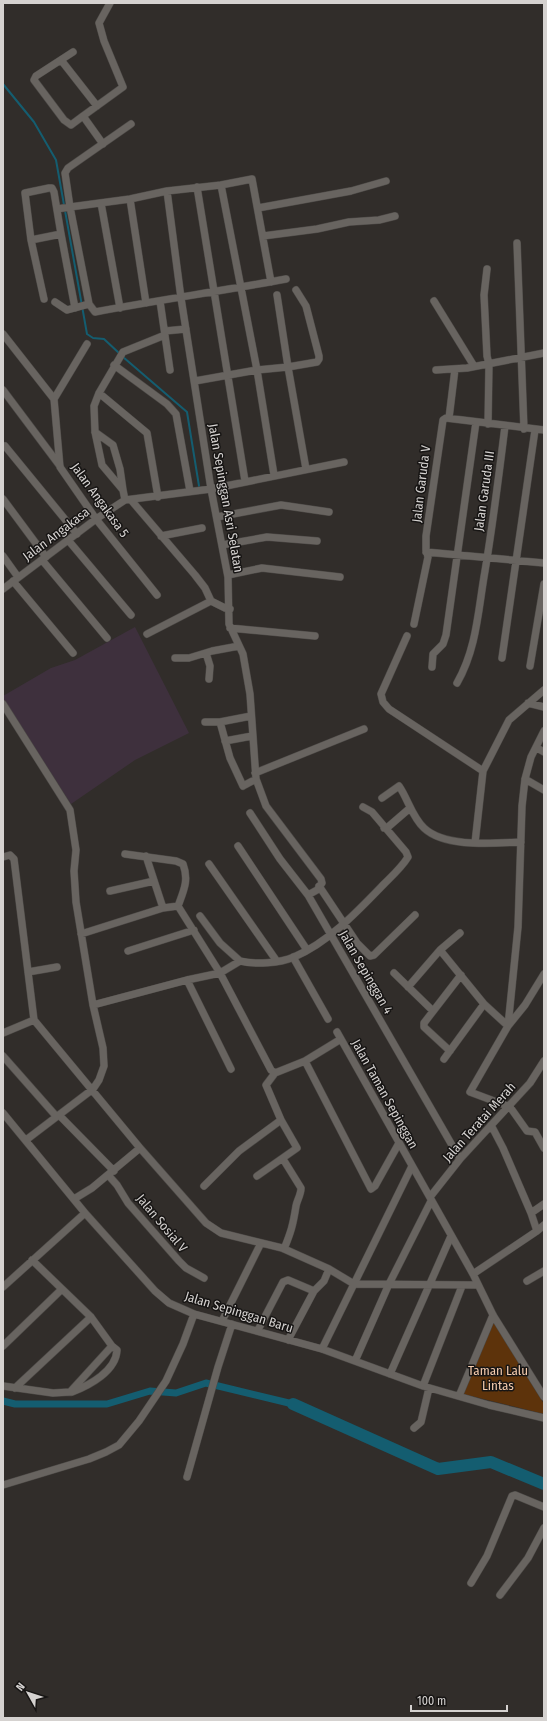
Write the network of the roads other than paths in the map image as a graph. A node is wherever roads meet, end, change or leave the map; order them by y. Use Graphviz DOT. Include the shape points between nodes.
graph roads {
  1 [pos="110,3"];
  2 [pos="74,52"];
  3 [pos="61,60"];
  4 [pos="96,106"];
  5 [pos="82,116"];
  6 [pos="131,124"];
  7 [pos="103,144"];
  8 [pos="386,181"];
  9 [pos="221,185"];
  10 [pos="197,187"];
  11 [pos="167,191"];
  12 [pos="130,199"];
  13 [pos="101,203"];
  14 [pos="70,207"];
  15 [pos="258,208"];
  16 [pos="57,209"];
  17 [pos="396,216"];
  18 [pos="61,234"];
  19 [pos="263,236"];
  20 [pos="31,240"];
  21 [pos="517,243"];
  22 [pos="487,269"];
  23 [pos="286,279"];
  24 [pos="272,282"];
  25 [pos="242,287"];
  26 [pos="296,290"];
  27 [pos="213,291"];
  28 [pos="277,295"];
  29 [pos="181,298"];
  30 [pos="44,299"];
  31 [pos="160,301"];
  32 [pos="434,301"];
  33 [pos="55,302"];
  34 [pos="146,303"];
  35 [pos="89,304"];
  36 [pos="74,308"];
  37 [pos="120,308"];
  38 [pos="186,329"];
  39 [pos="165,333"];
  40 [pos="3,334"];
  41 [pos="87,344"];
  42 [pos="544,353"];
  43 [pos="523,357"];
  44 [pos="489,364"];
  45 [pos="114,365"];
  46 [pos="288,366"];
  47 [pos="474,366"];
  48 [pos="455,369"];
  49 [pos="170,370"];
  50 [pos="257,370"];
  51 [pos="436,370"];
  52 [pos="226,376"];
  53 [pos="195,381"];
  54 [pos="3,390"];
  55 [pos="99,393"];
  56 [pos="54,399"];
  57 [pos="446,419"];
  58 [pos="476,422"];
  59 [pos="488,424"];
  60 [pos="505,426"];
  61 [pos="524,428"];
  62 [pos="535,430"];
  63 [pos="544,430"];
  64 [pos="95,432"];
  65 [pos="5,446"];
  66 [pos="344,462"];
  67 [pos="60,467"];
  68 [pos="306,469"];
  69 [pos="274,475"];
  70 [pos="245,481"];
  71 [pos="209,489"];
  72 [pos="122,490"];
  73 [pos="191,491"];
  74 [pos="158,496"];
  75 [pos="3,499"];
  76 [pos="128,500"];
  77 [pos="329,512"];
  78 [pos="217,517"];
  79 [pos="96,519"];
  80 [pos="202,528"];
  81 [pos="77,534"];
  82 [pos="161,536"];
  83 [pos="68,540"];
  84 [pos="317,540"];
  85 [pos="222,545"];
  86 [pos="426,552"];
  87 [pos="3,556"];
  88 [pos="458,556"];
  89 [pos="44,559"];
  90 [pos="488,559"];
  91 [pos="516,561"];
  92 [pos="544,563"];
  93 [pos="228,575"];
  94 [pos="340,577"];
  95 [pos="16,579"];
  96 [pos="544,584"];
  97 [pos="3,589"];
  98 [pos="157,595"];
  99 [pos="211,601"];
  100 [pos="227,609"];
  101 [pos="131,615"];
  102 [pos="414,624"];
  103 [pos="230,628"];
  104 [pos="147,634"];
  105 [pos="315,636"];
  106 [pos="406,636"];
  107 [pos="106,638"];
  108 [pos="239,646"];
  109 [pos="208,652"];
  110 [pos="73,653"];
  111 [pos="175,658"];
  112 [pos="502,658"];
  113 [pos="530,666"];
  114 [pos="432,667"];
  115 [pos="209,679"];
  116 [pos="457,683"];
  117 [pos="544,690"];
  118 [pos="528,703"];
  119 [pos="3,704"];
  120 [pos="544,707"];
  121 [pos="251,716"];
  122 [pos="204,722"];
  123 [pos="220,722"];
  124 [pos="364,729"];
  125 [pos="544,731"];
  126 [pos="252,736"];
  127 [pos="225,741"];
  128 [pos="537,748"];
  129 [pos="544,752"];
  130 [pos="483,771"];
  131 [pos="256,776"];
  132 [pos="525,779"];
  133 [pos="544,790"];
  134 [pos="382,798"];
  135 [pos="363,807"];
  136 [pos="410,808"];
  137 [pos="250,813"];
  138 [pos="384,828"];
  139 [pos="521,842"];
  140 [pos="475,843"];
  141 [pos="238,846"];
  142 [pos="125,854"];
  143 [pos="146,856"];
  144 [pos="3,857"];
  145 [pos="209,864"];
  146 [pos="154,881"];
  147 [pos="319,886"];
  148 [pos="110,891"];
  149 [pos="308,895"];
  150 [pos="178,906"];
  151 [pos="163,908"];
  152 [pos="415,915"];
  153 [pos="200,916"];
  154 [pos="344,922"];
  155 [pos="194,930"];
  156 [pos="460,933"];
  157 [pos="81,934"];
  158 [pos="330,934"];
  159 [pos="307,950"];
  160 [pos="440,950"];
  161 [pos="128,951"];
  162 [pos="293,957"];
  163 [pos="276,960"];
  164 [pos="239,961"];
  165 [pos="57,967"];
  166 [pos="28,972"];
  167 [pos="220,973"];
  168 [pos="394,973"];
  169 [pos="544,974"];
  170 [pos="461,975"];
  171 [pos="187,980"];
  172 [pos="408,987"];
  173 [pos="484,1004"];
  174 [pos="93,1005"];
  175 [pos="433,1011"];
  176 [pos="328,1019"];
  177 [pos="34,1020"];
  178 [pos="508,1026"];
  179 [pos="3,1033"];
  180 [pos="450,1051"];
  181 [pos="3,1056"];
  182 [pos="444,1059"];
  183 [pos="305,1061"];
  184 [pos="544,1061"];
  185 [pos="231,1069"];
  186 [pos="275,1073"];
  187 [pos="93,1090"];
  188 [pos="510,1107"];
  189 [pos="3,1113"];
  190 [pos="57,1116"];
  191 [pos="282,1120"];
  192 [pos="491,1125"];
  193 [pos="26,1140"];
  194 [pos="399,1143"];
  195 [pos="140,1148"];
  196 [pos="544,1148"];
  197 [pos="460,1159"];
  198 [pos="283,1160"];
  199 [pos="412,1166"];
  200 [pos="111,1173"];
  201 [pos="257,1176"];
  202 [pos="204,1186"];
  203 [pos="74,1199"];
  204 [pos="431,1199"];
  205 [pos="544,1204"];
  206 [pos="85,1212"];
  207 [pos="531,1213"];
  208 [pos="544,1225"];
  209 [pos="536,1232"];
  210 [pos="451,1236"];
  211 [pos="261,1243"];
  212 [pos="284,1249"];
  213 [pos="32,1260"];
  214 [pos="329,1269"];
  215 [pos="544,1271"];
  216 [pos="473,1274"];
  217 [pos="204,1278"];
  218 [pos="526,1281"];
  219 [pos="354,1284"];
  220 [pos="389,1284"];
  221 [pos="430,1284"];
  222 [pos="478,1285"];
  223 [pos="462,1286"];
  224 [pos="3,1287"];
  225 [pos="62,1289"];
  226 [pos="314,1291"];
  227 [pos="194,1314"];
  228 [pos="493,1315"];
  229 [pos="90,1317"];
  230 [pos="222,1321"];
  231 [pos="232,1324"];
  232 [pos="258,1330"];
  233 [pos="288,1340"];
  234 [pos="3,1346"];
  235 [pos="112,1346"];
  236 [pos="322,1349"];
  237 [pos="355,1361"];
  238 [pos="390,1374"];
  239 [pos="3,1386"];
  240 [pos="426,1387"];
  241 [pos="15,1388"];
  242 [pos="70,1392"];
  243 [pos="459,1396"];
  244 [pos="544,1398"];
  245 [pos="544,1418"];
  246 [pos="414,1428"];
  247 [pos="187,1477"];
  248 [pos="3,1485"];
  249 [pos="544,1507"];
  250 [pos="544,1528"];
  251 [pos="471,1583"];
  252 [pos="500,1595"];
  1 -- 4 [label="street" via="99,23 123,87"];
  2 -- 3 [label="street"];
  3 -- 4 [label="street"];
  3 -- 5 [label="street" via="36,76 34,80 68,124 71,125"];
  4 -- 5 [label="street"];
  5 -- 7 [label="street"];
  6 -- 7 [label="street"];
  7 -- 14 [label="street" via="76,162 65,173"];
  8 -- 15 [label="street" via="351,191"];
  9 -- 10 [label="street"];
  9 -- 15 [label="street" via="252,179"];
  9 -- 25 [label="street"];
  10 -- 11 [label="street"];
  10 -- 27 [label="street"];
  11 -- 12 [label="street"];
  11 -- 29 [label="street, Jalan Sepinggan Asri Selatan"];
  12 -- 13 [label="street"];
  12 -- 34 [label="street"];
  13 -- 14 [label="street"];
  13 -- 37 [label="street"];
  14 -- 16 [label="street"];
  14 -- 35 [label="street"];
  15 -- 19 [label="street"];
  16 -- 18 [label="street"];
  16 -- 20 [label="street" via="52,188 25,193"];
  17 -- 19 [label="street"];
  18 -- 20 [label="street"];
  18 -- 36 [label="street"];
  19 -- 24 [label="street"];
  20 -- 30 [label="street"];
  21 -- 43 [label="street"];
  22 -- 44 [label="street" via="484,295"];
  23 -- 24 [label="street"];
  24 -- 25 [label="street"];
  25 -- 27 [label="street"];
  25 -- 50 [label="street"];
  26 -- 46 [label="street" via="306,306 319,359 317,362"];
  27 -- 29 [label="street"];
  27 -- 52 [label="street"];
  28 -- 46 [label="street"];
  29 -- 31 [label="street"];
  29 -- 38 [label="street, Jalan Sepinggan Asri Selatan"];
  31 -- 34 [label="street"];
  31 -- 39 [label="street"];
  32 -- 47 [label="street"];
  33 -- 36 [label="street" via="65,309"];
  34 -- 37 [label="street"];
  35 -- 36 [label="street"];
  35 -- 37 [label="street" via="95,312"];
  38 -- 39 [label="street"];
  38 -- 53 [label="street, Jalan Sepinggan Asri Selatan"];
  39 -- 45 [label="street" via="123,352"];
  39 -- 49 [label="street"];
  40 -- 56 [label="street"];
  41 -- 56 [label="street"];
  42 -- 43 [label="street"];
  43 -- 44 [label="street"];
  43 -- 61 [label="street"];
  44 -- 47 [label="street"];
  44 -- 59 [label="street"];
  45 -- 55 [label="street"];
  45 -- 73 [label="street" via="167,404 176,414"];
  46 -- 50 [label="street"];
  46 -- 68 [label="street"];
  47 -- 48 [label="street"];
  48 -- 51 [label="street"];
  48 -- 57 [label="street, Jalan Garuda V"];
  50 -- 52 [label="street"];
  50 -- 69 [label="street"];
  52 -- 53 [label="street"];
  52 -- 70 [label="street"];
  53 -- 71 [label="street, Jalan Sepinggan Asri Selatan"];
  54 -- 67 [label="street"];
  55 -- 64 [label="street" via="93,416"];
  55 -- 74 [label="street" via="147,433"];
  56 -- 67 [label="street, Jalan Angakasa 5"];
  57 -- 58 [label="street"];
  57 -- 86 [label="street, Jalan Garuda V" via="426,536"];
  58 -- 59 [label="street"];
  58 -- 88 [label="street"];
  59 -- 60 [label="street"];
  60 -- 61 [label="street"];
  60 -- 90 [label="street, Jalan Garuda III"];
  61 -- 62 [label="street"];
  62 -- 63 [label="street"];
  62 -- 91 [label="street"];
  64 -- 72 [label="street" via="102,465"];
  64 -- 72 [label="street" via="113,445 120,469"];
  65 -- 81 [label="street"];
  66 -- 68 [label="street"];
  67 -- 79 [label="street, Jalan Angakasa 5"];
  68 -- 69 [label="street"];
  69 -- 70 [label="street"];
  70 -- 71 [label="street"];
  71 -- 73 [label="street"];
  71 -- 78 [label="street, Jalan Sepinggan Asri Selatan"];
  72 -- 76 [label="street"];
  73 -- 74 [label="street"];
  74 -- 76 [label="street"];
  75 -- 89 [label="street"];
  76 -- 79 [label="street, Jalan Angakasa"];
  76 -- 82 [label="street"];
  77 -- 78 [label="street" via="281,505"];
  78 -- 85 [label="street, Jalan Sepinggan Asri Selatan"];
  79 -- 81 [label="street, Jalan Angakasa"];
  79 -- 98 [label="street, Jalan Angakasa 5"];
  80 -- 82 [label="street"];
  81 -- 83 [label="street, Jalan Angakasa"];
  82 -- 99 [label="street" via="195,575"];
  83 -- 89 [label="street, Jalan Angakasa"];
  83 -- 101 [label="street"];
  84 -- 85 [label="street" via="267,537"];
  85 -- 93 [label="street, Jalan Sepinggan Asri Selatan"];
  86 -- 88 [label="street"];
  86 -- 102 [label="street, Jalan Garuda V" via="428,558"];
  87 -- 95 [label="street"];
  88 -- 90 [label="street"];
  88 -- 114 [label="street" via="444,641 433,654"];
  89 -- 95 [label="street, Jalan Angakasa"];
  89 -- 107 [label="street"];
  90 -- 91 [label="street"];
  90 -- 116 [label="street, Jalan Garuda III" via="472,653"];
  91 -- 92 [label="street"];
  91 -- 112 [label="street"];
  93 -- 94 [label="street" via="262,568"];
  93 -- 100 [label="street, Jalan Sepinggan Asri Selatan"];
  95 -- 97 [label="street, Jalan Angakasa"];
  95 -- 110 [label="street"];
  96 -- 113 [label="street"];
  99 -- 100 [label="street"];
  99 -- 104 [label="street"];
  100 -- 103 [label="street, Jalan Sepinggan Asri Selatan"];
  103 -- 105 [label="street"];
  103 -- 108 [label="street, Jalan Sepinggan Asri Selatan"];
  106 -- 130 [label="street" via="381,694 383,702 388,709"];
  108 -- 109 [label="street"];
  108 -- 121 [label="street, Jalan Sepinggan Asri Selatan" via="244,660"];
  109 -- 111 [label="street" via="189,658"];
  109 -- 115 [label="street"];
  117 -- 118 [label="street"];
  118 -- 120 [label="street"];
  118 -- 130 [label="street" via="509,720"];
  119 -- 157 [label="street" via="70,810 76,850 74,871"];
  121 -- 123 [label="street"];
  121 -- 126 [label="street, Jalan Sepinggan Asri Selatan"];
  122 -- 123 [label="street"];
  123 -- 127 [label="street"];
  124 -- 131 [label="street"];
  125 -- 128 [label="street"];
  126 -- 127 [label="street"];
  126 -- 131 [label="street, Jalan Sepinggan Asri Selatan"];
  127 -- 131 [label="street" via="242,786"];
  128 -- 129 [label="street"];
  128 -- 132 [label="street" via="531,757"];
  130 -- 140 [label="street"];
  131 -- 147 [label="street, Jalan Sepinggan Asri Selatan" via="266,806 321,879 322,883"];
  132 -- 133 [label="street"];
  132 -- 139 [label="street"];
  134 -- 136 [label="street" via="399,786"];
  135 -- 138 [label="street" via="372,812"];
  136 -- 138 [label="street"];
  136 -- 140 [label="street" via="428,831 449,840"];
  137 -- 149 [label="street, Jalan Sepinggan 4" via="280,859"];
  138 -- 154 [label="street" via="408,857 400,868"];
  139 -- 140 [label="street"];
  139 -- 178 [label="street" via="518,927"];
  141 -- 159 [label="street"];
  142 -- 143 [label="street"];
  143 -- 146 [label="street"];
  143 -- 150 [label="street" via="183,864 187,884"];
  144 -- 166 [label="street" via="10,855 14,859"];
  145 -- 163 [label="street"];
  146 -- 148 [label="street"];
  146 -- 151 [label="street"];
  147 -- 149 [label="street"];
  147 -- 154 [label="street"];
  149 -- 158 [label="street, Jalan Sepinggan 4"];
  150 -- 151 [label="street"];
  150 -- 155 [label="street"];
  151 -- 157 [label="street"];
  152 -- 154 [label="street" via="370,956 362,950"];
  153 -- 164 [label="street" via="220,943"];
  154 -- 158 [label="street"];
  155 -- 161 [label="street"];
  155 -- 167 [label="street"];
  156 -- 160 [label="street"];
  157 -- 174 [label="street"];
  158 -- 159 [label="street"];
  158 -- 197 [label="street, Jalan Sepinggan 4"];
  159 -- 162 [label="street"];
  160 -- 170 [label="street"];
  160 -- 172 [label="street"];
  162 -- 163 [label="street"];
  162 -- 176 [label="street"];
  163 -- 164 [label="street" via="249,963"];
  164 -- 167 [label="street"];
  165 -- 166 [label="street"];
  166 -- 177 [label="street"];
  167 -- 171 [label="street"];
  167 -- 186 [label="street" via="271,1070"];
  168 -- 172 [label="street"];
  169 -- 178 [label="street" via="525,1006"];
  170 -- 173 [label="street"];
  170 -- 175 [label="street"];
  171 -- 174 [label="street"];
  171 -- 185 [label="street"];
  172 -- 175 [label="street"];
  173 -- 178 [label="street"];
  173 -- 180 [label="street"];
  174 -- 187 [label="street" via="104,1066 100,1080"];
  175 -- 180 [label="street" via="424,1027"];
  177 -- 179 [label="street"];
  177 -- 187 [label="street"];
  178 -- 188 [label="street" via="470,1092"];
  180 -- 182 [label="street"];
  181 -- 190 [label="street, Jalan Sosial V"];
  183 -- 186 [label="street, Jalan Taman Sepinggan"];
  183 -- 194 [label="street, Jalan Taman Sepinggan" via="339,1036"];
  183 -- 194 [label="street" via="371,1189 374,1188"];
  184 -- 188 [label="street, Jalan Teratai Merah" via="530,1084"];
  186 -- 191 [label="street" via="266,1085"];
  187 -- 190 [label="street"];
  187 -- 195 [label="street"];
  188 -- 192 [label="street, Jalan Teratai Merah"];
  188 -- 196 [label="street" via="527,1131 538,1136"];
  189 -- 193 [label="street, Jalan Sepinggan Baru"];
  190 -- 193 [label="street"];
  190 -- 200 [label="street, Jalan Sosial V"];
  191 -- 198 [label="street" via="297,1148"];
  191 -- 202 [label="street" via="238,1151"];
  192 -- 197 [label="street, Jalan Teratai Merah"];
  192 -- 207 [label="street" via="504,1148"];
  193 -- 203 [label="street, Jalan Sepinggan Baru"];
  194 -- 199 [label="street, Jalan Taman Sepinggan"];
  195 -- 200 [label="street"];
  195 -- 211 [label="street" via="212,1228 221,1233"];
  197 -- 204 [label="street, Jalan Teratai Merah"];
  198 -- 201 [label="street"];
  198 -- 212 [label="street" via="301,1188 294,1225"];
  199 -- 204 [label="street, Jalan Taman Sepinggan"];
  199 -- 219 [label="street"];
  200 -- 203 [label="street"];
  200 -- 217 [label="street, Jalan Sosial V" via="128,1203 174,1256 186,1268"];
  203 -- 206 [label="street, Jalan Sepinggan Baru"];
  204 -- 210 [label="street, Jalan Taman Sepinggan"];
  204 -- 220 [label="street, Jalan Teratai Merah"];
  205 -- 207 [label="street"];
  206 -- 213 [label="street"];
  206 -- 227 [label="street, Jalan Sepinggan Baru" via="155,1291 169,1303"];
  207 -- 209 [label="street"];
  208 -- 209 [label="street"];
  209 -- 216 [label="street"];
  210 -- 216 [label="street, Jalan Taman Sepinggan"];
  210 -- 221 [label="street"];
  211 -- 212 [label="street"];
  211 -- 230 [label="street"];
  212 -- 214 [label="street"];
  213 -- 224 [label="street"];
  213 -- 225 [label="street"];
  214 -- 219 [label="street"];
  214 -- 226 [label="street" via="324,1281"];
  215 -- 218 [label="street"];
  216 -- 222 [label="street, Jalan Taman Sepinggan"];
  219 -- 220 [label="street"];
  219 -- 236 [label="street"];
  220 -- 221 [label="street"];
  220 -- 237 [label="street, Jalan Teratai Merah"];
  221 -- 223 [label="street"];
  221 -- 238 [label="street"];
  222 -- 223 [label="street"];
  222 -- 228 [label="street, Jalan Taman Sepinggan"];
  223 -- 240 [label="street"];
  225 -- 229 [label="street"];
  225 -- 234 [label="street"];
  226 -- 232 [label="street" via="288,1280 283,1282"];
  226 -- 233 [label="street"];
  227 -- 230 [label="street, Jalan Sepinggan Baru"];
  227 -- 248 [label="street" via="166,1381 124,1440 113,1449 89,1459"];
  228 -- 243 [label="street"];
  228 -- 244 [label="street, Jalan Taman Sepinggan"];
  229 -- 235 [label="street"];
  229 -- 241 [label="street"];
  230 -- 231 [label="street, Jalan Sepinggan Baru"];
  231 -- 232 [label="street, Jalan Sepinggan Baru"];
  231 -- 247 [label="street"];
  232 -- 233 [label="street, Jalan Sepinggan Baru"];
  233 -- 236 [label="street, Jalan Sepinggan Baru"];
  235 -- 242 [label="street"];
  235 -- 242 [label="street" via="117,1350 117,1356 106,1371 90,1384"];
  236 -- 237 [label="street, Jalan Sepinggan Baru"];
  237 -- 238 [label="street, Jalan Sepinggan Baru"];
  238 -- 240 [label="street, Jalan Sepinggan Baru"];
  239 -- 241 [label="street"];
  240 -- 243 [label="street, Jalan Sepinggan Baru"];
  240 -- 246 [label="street" via="421,1422"];
  241 -- 242 [label="street" via="53,1393"];
  243 -- 245 [label="street, Jalan Sepinggan Baru"];
  249 -- 251 [label="street" via="512,1496 487,1556"];
  250 -- 252 [label="street" via="528,1558"];
}
